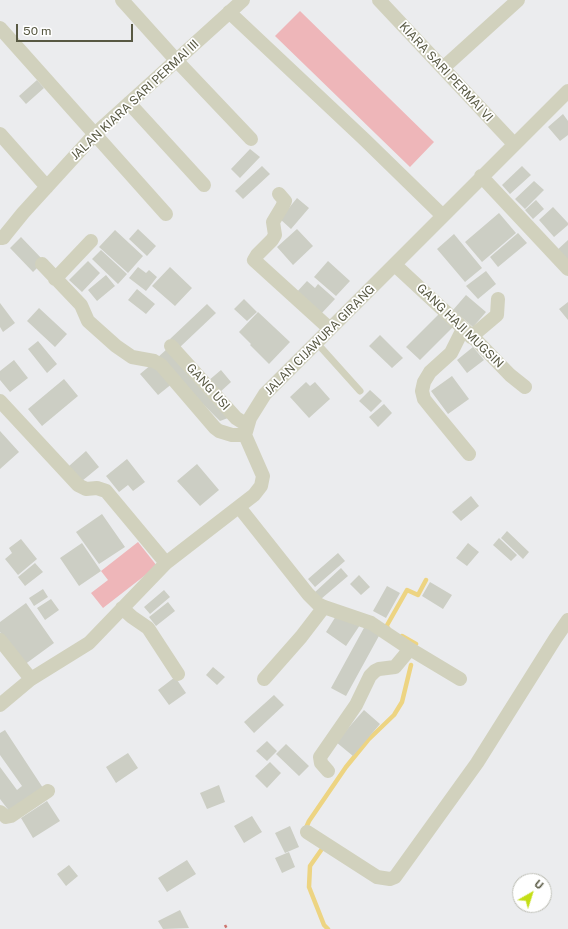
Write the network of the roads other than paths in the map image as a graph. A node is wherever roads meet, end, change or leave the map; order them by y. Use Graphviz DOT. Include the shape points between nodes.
graph roads {
  1 [pos="122,0"];
  2 [pos="243,0"];
  3 [pos="378,0"];
  4 [pos="518,0"];
  5 [pos="229,12"];
  6 [pos="0,28"];
  7 [pos="176,60"];
  8 [pos="443,68"];
  9 [pos="568,91"];
  10 [pos="129,103"];
  11 [pos="0,134"];
  12 [pos="94,134"];
  13 [pos="251,139"];
  14 [pos="514,144"];
  15 [pos="482,176"];
  16 [pos="204,185"];
  17 [pos="47,187"];
  18 [pos="279,194"];
  19 [pos="166,214"];
  20 [pos="443,216"];
  21 [pos="0,238"];
  22 [pos="91,241"];
  23 [pos="42,264"];
  24 [pos="395,265"];
  25 [pos="568,269"];
  26 [pos="55,279"];
  27 [pos="498,299"];
  28 [pos="330,329"];
  29 [pos="467,333"];
  30 [pos="316,342"];
  31 [pos="171,346"];
  32 [pos="525,387"];
  33 [pos="360,391"];
  34 [pos="0,401"];
  35 [pos="246,430"];
  36 [pos="469,454"];
  37 [pos="239,507"];
  38 [pos="166,563"];
  39 [pos="324,607"];
  40 [pos="122,608"];
  41 [pos="568,620"];
  42 [pos="0,640"];
  43 [pos="410,649"];
  44 [pos="178,674"];
  45 [pos="31,679"];
  46 [pos="264,679"];
  47 [pos="460,679"];
  48 [pos="0,705"];
  49 [pos="328,771"];
  50 [pos="48,791"];
  51 [pos="0,812"];
  52 [pos="307,832"];
  1 -- 7 [label="street"];
  2 -- 5 [label="street, JALAN KIARA SARI PERMAI III"];
  3 -- 8 [label="street, KIARA SARI PERMAI VI"];
  4 -- 8 [label="street"];
  5 -- 7 [label="street, JALAN KIARA SARI PERMAI III"];
  5 -- 20 [label="street"];
  6 -- 12 [label="street"];
  7 -- 10 [label="street, JALAN KIARA SARI PERMAI III"];
  7 -- 13 [label="street"];
  8 -- 14 [label="street, KIARA SARI PERMAI VI"];
  9 -- 14 [label="street, JALAN CIJAWURA GIRANG"];
  10 -- 12 [label="street, JALAN KIARA SARI PERMAI III"];
  10 -- 16 [label="street"];
  11 -- 17 [label="street"];
  12 -- 17 [label="street, JALAN KIARA SARI PERMAI III"];
  12 -- 19 [label="street"];
  14 -- 15 [label="street, JALAN CIJAWURA GIRANG"];
  15 -- 20 [label="street, JALAN CIJAWURA GIRANG"];
  15 -- 25 [label="street"];
  17 -- 21 [label="street, JALAN KIARA SARI PERMAI III"];
  18 -- 28 [label="street" via="285,201 273,222 275,235 254,259"];
  20 -- 24 [label="street, JALAN CIJAWURA GIRANG"];
  22 -- 26 [label="street"];
  23 -- 26 [label="street"];
  24 -- 28 [label="street, JALAN CIJAWURA GIRANG"];
  24 -- 29 [label="street, GANG HAJI MUGSIN"];
  26 -- 35 [label="street" via="81,305 88,321 116,346 132,357 161,365 215,428 232,435"];
  27 -- 29 [label="street" via="497,315"];
  28 -- 30 [label="street, JALAN CIJAWURA GIRANG"];
  29 -- 32 [label="street, GANG HAJI MUGSIN"];
  29 -- 36 [label="street" via="430,372 422,391 424,399"];
  30 -- 33 [label="lane"];
  30 -- 35 [label="street, JALAN CIJAWURA GIRANG" via="264,394"];
  31 -- 35 [label="street, GANG USI"];
  34 -- 38 [label="street" via="78,485 86,489 101,488 106,491"];
  35 -- 37 [label="street" via="263,476 261,486"];
  37 -- 38 [label="street"];
  37 -- 39 [label="street" via="313,600"];
  38 -- 40 [label="street"];
  39 -- 43 [label="street" via="371,623"];
  39 -- 46 [label="street"];
  40 -- 44 [label="street" via="148,628"];
  40 -- 45 [label="street" via="89,643"];
  41 -- 52 [label="street" via="477,763 395,877 377,877"];
  42 -- 45 [label="street"];
  43 -- 47 [label="street"];
  43 -- 49 [label="street" via="395,667 379,669 370,676 356,705 320,757 321,763"];
  45 -- 48 [label="street"];
  50 -- 51 [label="street" via="11,816 6,817"];
}
